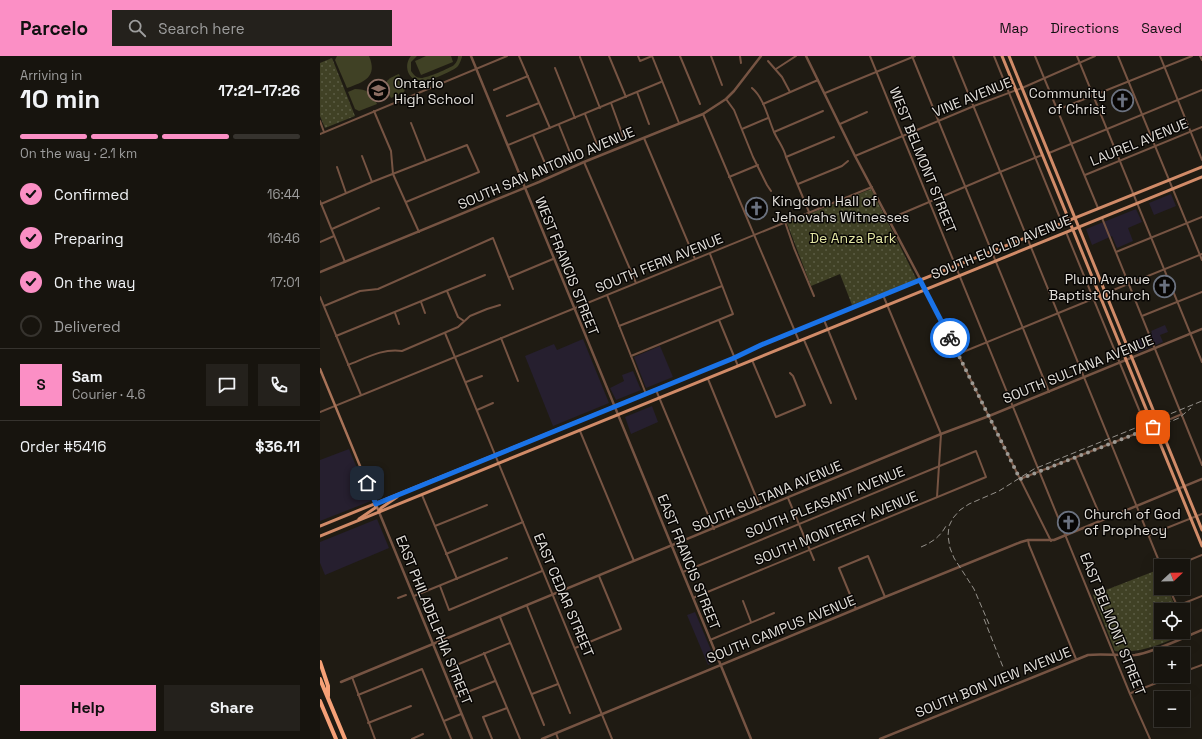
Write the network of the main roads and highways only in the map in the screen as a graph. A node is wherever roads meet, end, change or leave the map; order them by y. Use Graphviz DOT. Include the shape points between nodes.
graph roads {
  1 [pos="1002,56"];
  2 [pos="1010,56"];
  3 [pos="1202,167"];
  4 [pos="1202,177"];
  5 [pos="1075,218"];
  6 [pos="1069,220"];
  7 [pos="1079,227"];
  8 [pos="1073,230"];
  9 [pos="320,369"];
  10 [pos="556,430"];
  11 [pos="559,439"];
  12 [pos="435,479"];
  13 [pos="439,488"];
  14 [pos="408,491"];
  15 [pos="376,504"];
  16 [pos="380,512"];
  17 [pos="352,523"];
  18 [pos="320,526"];
  19 [pos="1202,530"];
  20 [pos="320,536"];
  21 [pos="1202,546"];
  22 [pos="320,662"];
  23 [pos="320,679"];
  24 [pos="328,698"];
  25 [pos="320,701"];
  26 [pos="320,705"];
  27 [pos="331,728"];
  28 [pos="336,739"];
  29 [pos="345,739"];
  1 -- 6 [label="main road"];
  2 -- 5 [label="main road"];
  3 -- 5 [label="main road, SOUTH EUCLID AVENUE"];
  4 -- 7 [label="main road, SOUTH EUCLID AVENUE"];
  5 -- 6 [label="main road, SOUTH EUCLID AVENUE"];
  5 -- 7 [label="main road"];
  6 -- 8 [label="main road"];
  6 -- 10 [label="main road, SOUTH EUCLID AVENUE"];
  7 -- 8 [label="main road, SOUTH EUCLID AVENUE"];
  7 -- 19 [label="main road"];
  8 -- 11 [label="main road, SOUTH EUCLID AVENUE"];
  8 -- 21 [label="main road"];
  9 -- 15 [label="main road, EAST PHILADELPHIA STREET"];
  10 -- 11 [label="main road"];
  10 -- 12 [label="main road, SOUTH EUCLID AVENUE"];
  11 -- 13 [label="main road, SOUTH EUCLID AVENUE"];
  12 -- 13 [label="main road"];
  12 -- 14 [label="main road, SOUTH EUCLID AVENUE"];
  13 -- 16 [label="main road, SOUTH EUCLID AVENUE"];
  14 -- 15 [label="main road, SOUTH EUCLID AVENUE"];
  14 -- 16 [label="main road"];
  15 -- 16 [label="main road, EAST PHILADELPHIA STREET"];
  15 -- 17 [label="main road"];
  15 -- 18 [label="main road, SOUTH EUCLID AVENUE"];
  16 -- 17 [label="main road, SOUTH EUCLID AVENUE"];
  17 -- 20 [label="main road, SOUTH EUCLID AVENUE"];
  22 -- 24 [label="highway" via="328,686"];
  23 -- 24 [label="highway"];
  24 -- 29 [label="highway"];
  25 -- 27 [label="highway"];
  26 -- 27 [label="highway"];
  27 -- 28 [label="highway"];
}
